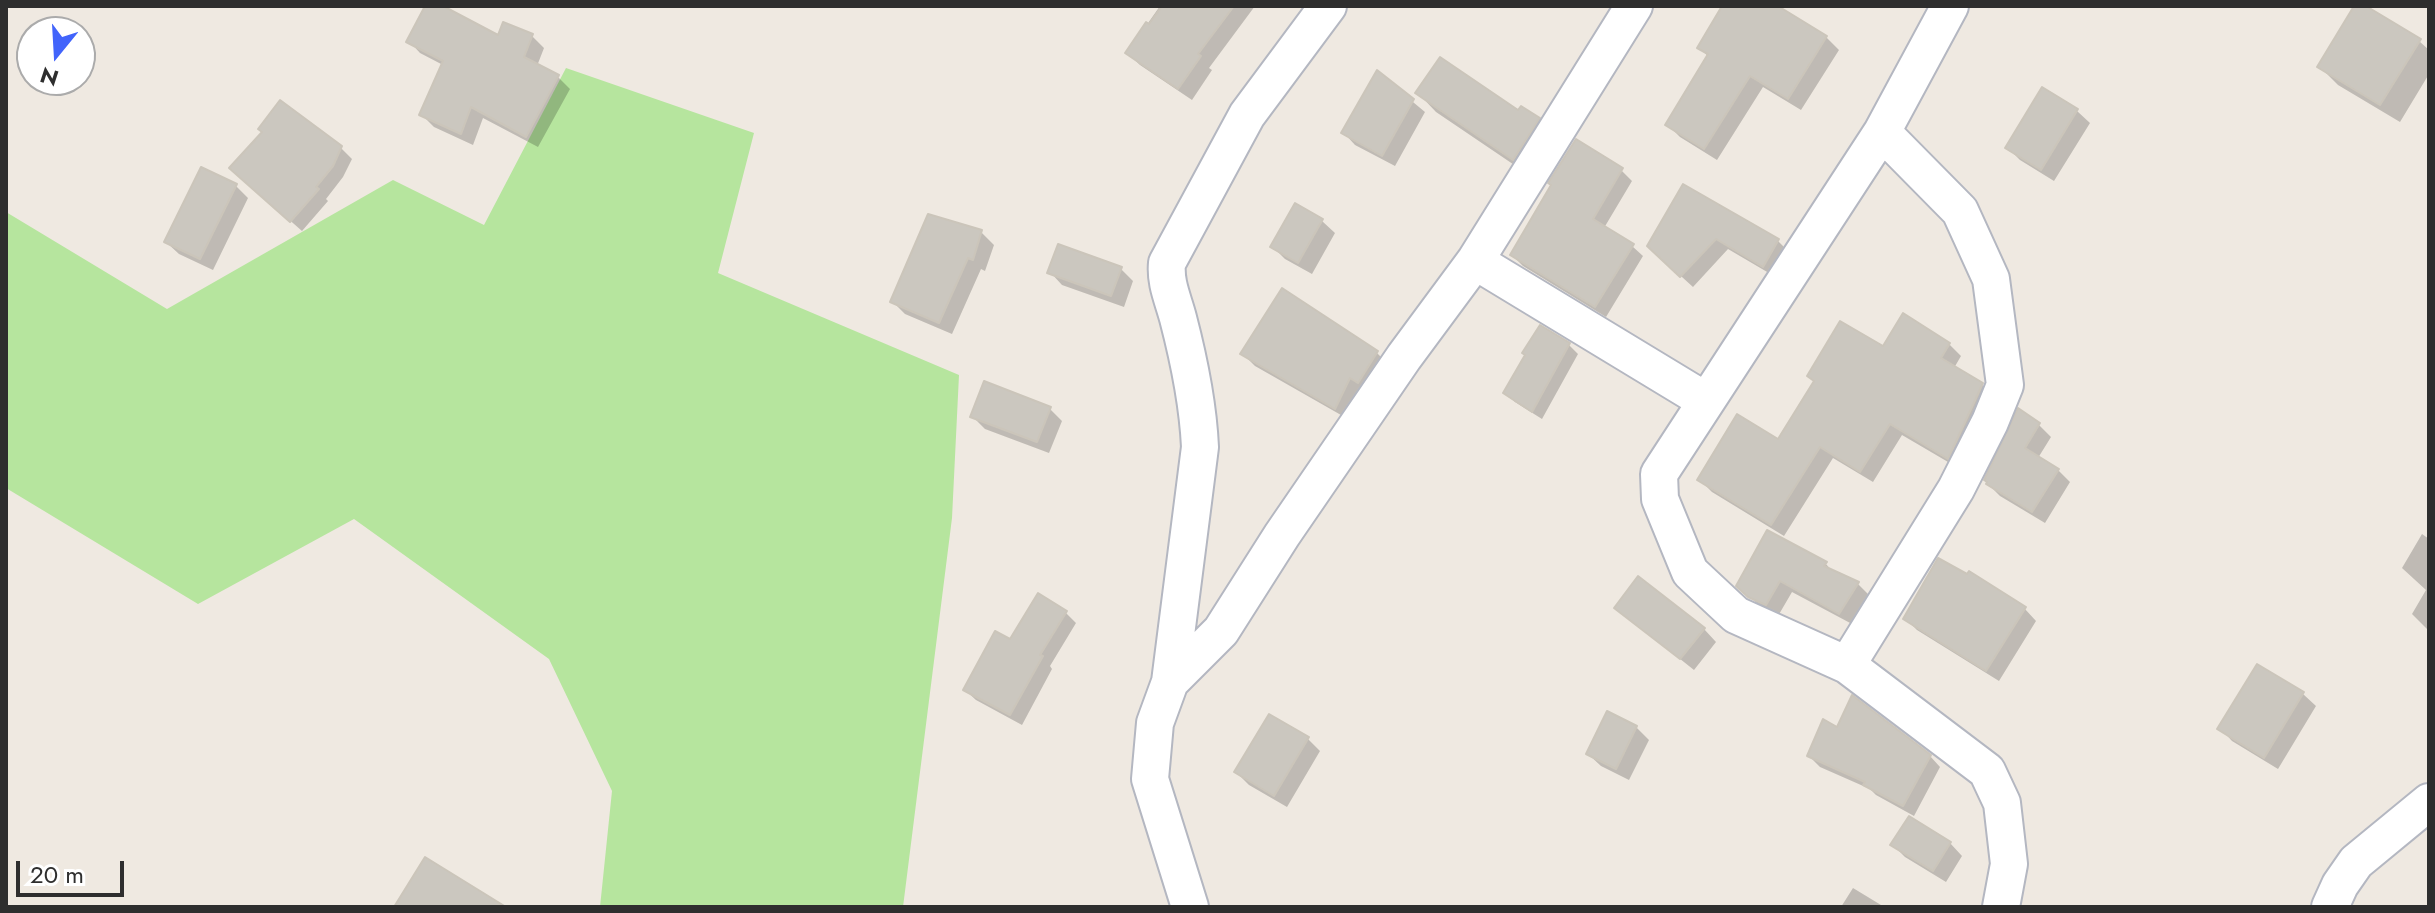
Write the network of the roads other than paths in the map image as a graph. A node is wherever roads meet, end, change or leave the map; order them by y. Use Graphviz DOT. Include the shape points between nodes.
graph roads {
  1 [pos="1328,6"];
  2 [pos="1634,6"];
  3 [pos="1950,6"];
  4 [pos="1882,132"];
  5 [pos="1475,261"];
  6 [pos="1706,401"];
  7 [pos="1847,665"];
  8 [pos="1170,682"];
  9 [pos="2429,802"];
  10 [pos="1190,907"];
  11 [pos="2001,907"];
  12 [pos="2330,907"];
  1 -- 8 [label="street" via="1247,115 1167,263 1196,402 1200,447"];
  2 -- 5 [label="street"];
  3 -- 4 [label="street"];
  4 -- 6 [label="street"];
  4 -- 7 [label="street" via="1960,211 1991,279 2005,385 1956,489"];
  5 -- 6 [label="street"];
  5 -- 8 [label="street" via="1360,420 1221,631"];
  6 -- 7 [label="street" via="1659,474 1660,499 1690,572 1736,615"];
  7 -- 11 [label="street" via="1987,771 2002,803 2008,849"];
  8 -- 10 [label="street" via="1155,723 1150,779"];
  9 -- 12 [label="street" via="2356,862"];
}
